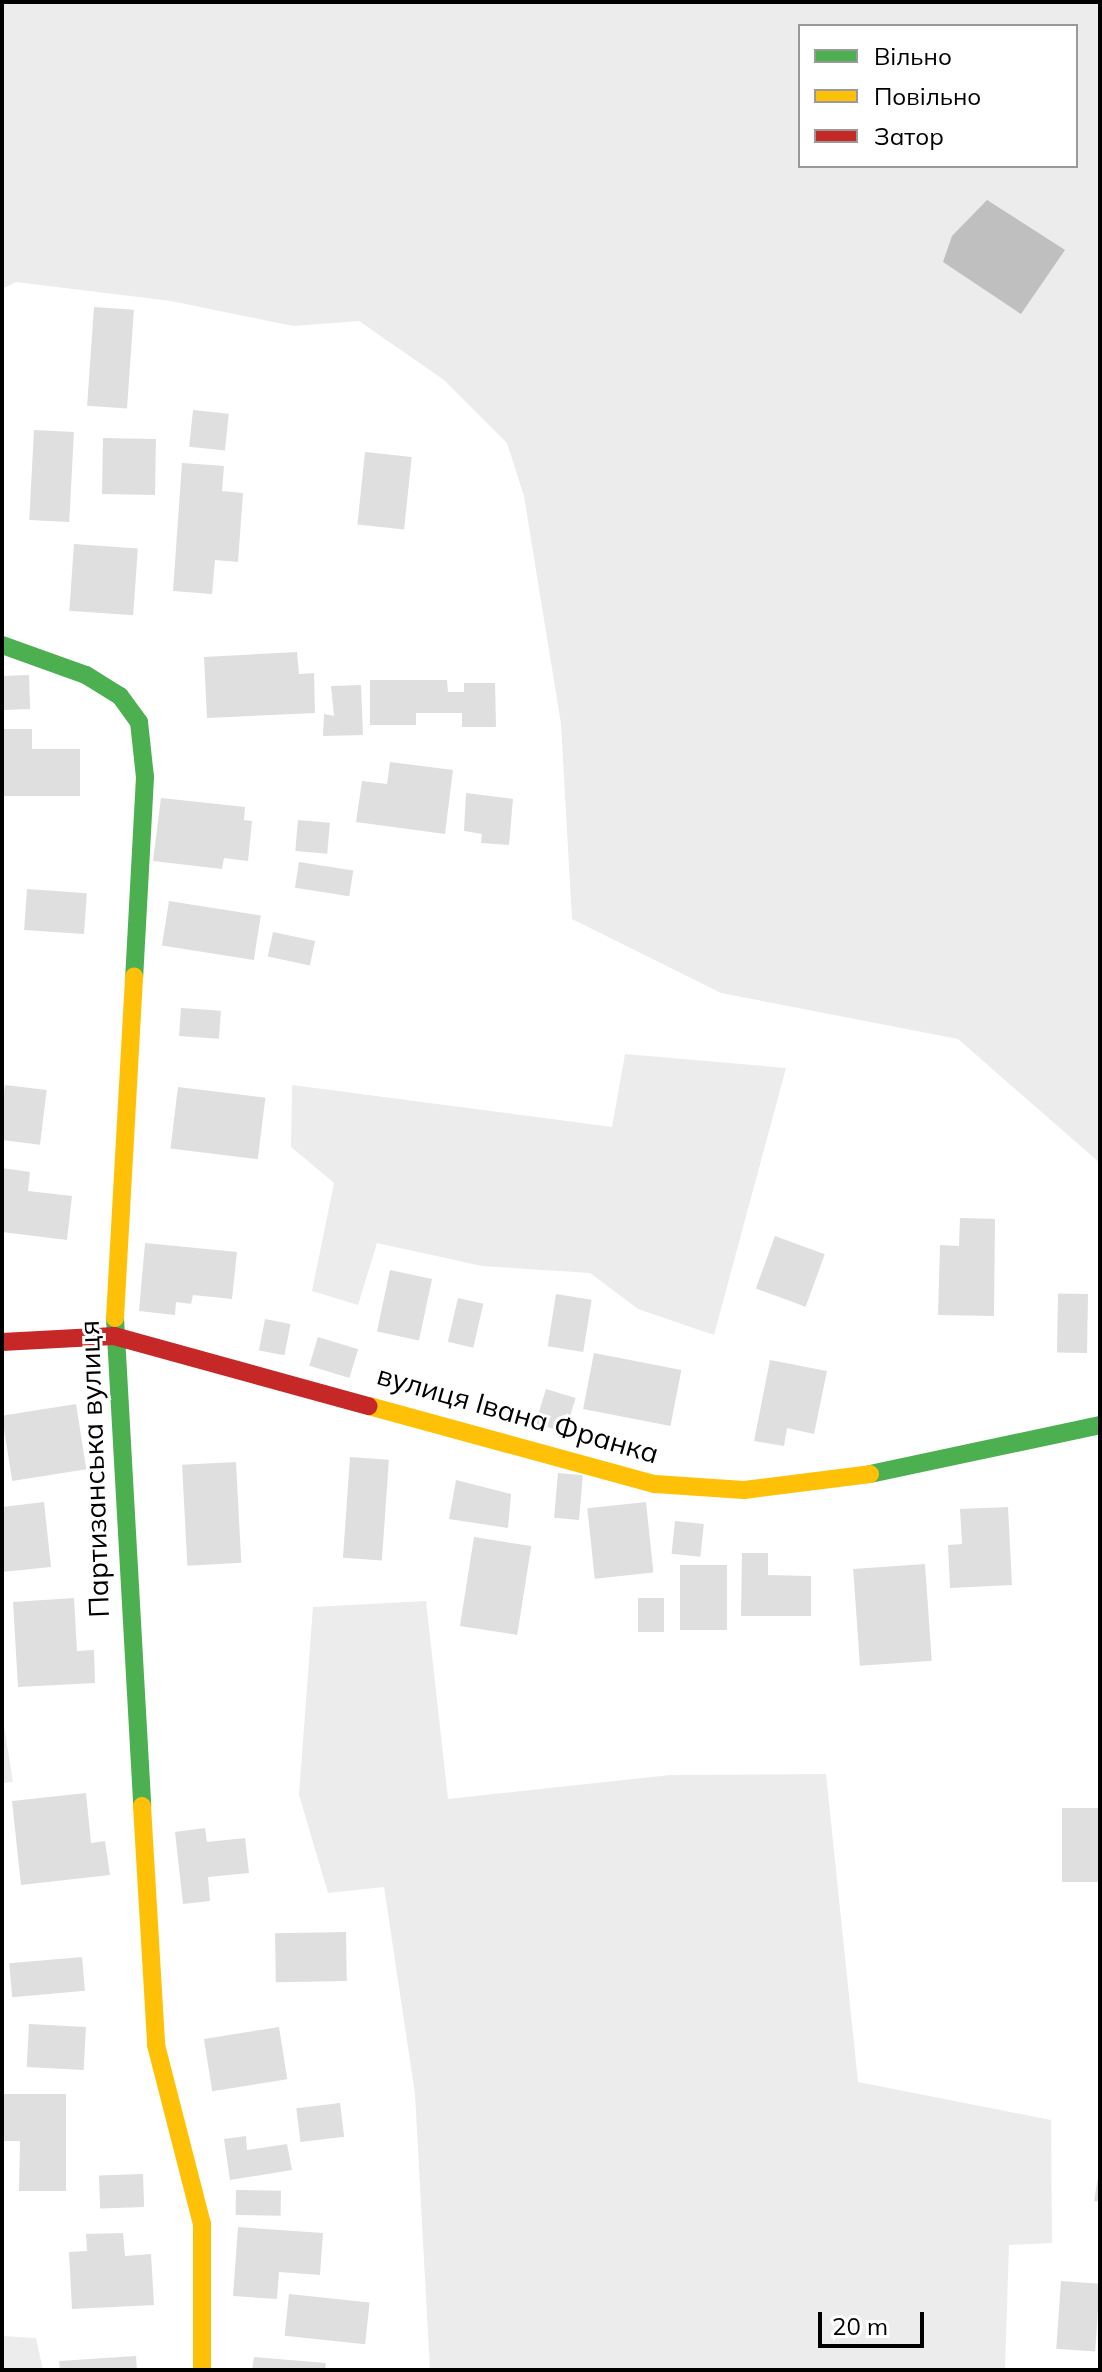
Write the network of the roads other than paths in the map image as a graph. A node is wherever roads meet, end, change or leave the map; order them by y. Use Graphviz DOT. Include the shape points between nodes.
graph roads {
  1 [pos="2,645"];
  2 [pos="114,1336"];
  3 [pos="2,1342"];
  4 [pos="1100,1425"];
  5 [pos="202,2370"];
  1 -- 2 [label="street, Партизанська вулиця" via="86,675 120,696 139,722 145,777"];
  2 -- 3 [label="street, вулиця Івана Франка"];
  2 -- 4 [label="street, вулиця Івана Франка" via="655,1484 744,1490 869,1474"];
  2 -- 5 [label="street, Партизанська вулиця" via="156,2045 202,2224"];
}
